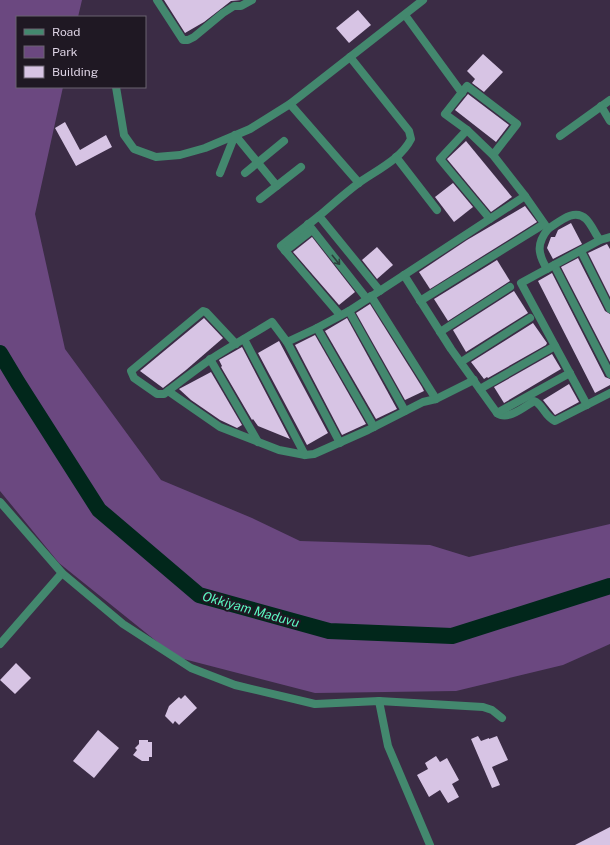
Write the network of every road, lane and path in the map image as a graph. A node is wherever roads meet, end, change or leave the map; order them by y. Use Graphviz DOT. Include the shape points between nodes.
graph roads {
  1 [pos="252,0"];
  2 [pos="423,0"];
  3 [pos="160,1"];
  4 [pos="239,3"];
  5 [pos="405,15"];
  6 [pos="350,57"];
  7 [pos="116,88"];
  8 [pos="462,93"];
  9 [pos="610,100"];
  10 [pos="290,104"];
  11 [pos="601,106"];
  12 [pos="610,121"];
  13 [pos="467,130"];
  14 [pos="235,135"];
  15 [pos="560,136"];
  16 [pos="284,141"];
  17 [pos="493,155"];
  18 [pos="396,157"];
  19 [pos="258,162"];
  20 [pos="301,167"];
  21 [pos="220,173"];
  22 [pos="245,173"];
  23 [pos="359,183"];
  24 [pos="277,186"];
  25 [pos="525,196"];
  26 [pos="260,199"];
  27 [pos="437,210"];
  28 [pos="318,216"];
  29 [pos="490,219"];
  30 [pos="310,227"];
  31 [pos="546,227"];
  32 [pos="607,239"];
  33 [pos="581,251"];
  34 [pos="551,267"];
  35 [pos="404,275"];
  36 [pos="510,287"];
  37 [pos="380,290"];
  38 [pos="369,298"];
  39 [pos="420,301"];
  40 [pos="610,310"];
  41 [pos="349,311"];
  42 [pos="340,315"];
  43 [pos="530,318"];
  44 [pos="317,328"];
  45 [pos="440,332"];
  46 [pos="244,339"];
  47 [pos="287,342"];
  48 [pos="236,344"];
  49 [pos="555,346"];
  50 [pos="210,359"];
  51 [pos="461,362"];
  52 [pos="570,373"];
  53 [pos="610,374"];
  54 [pos="474,380"];
  55 [pos="480,389"];
  56 [pos="168,391"];
  57 [pos="610,393"];
  58 [pos="436,399"];
  59 [pos="587,405"];
  60 [pos="405,411"];
  61 [pos="497,413"];
  62 [pos="374,427"];
  63 [pos="258,442"];
  64 [pos="340,443"];
  65 [pos="305,455"];
  66 [pos="0,502"];
  67 [pos="62,573"];
  68 [pos="0,644"];
  69 [pos="379,701"];
  70 [pos="502,718"];
  71 [pos="430,845"];
  1 -- 4 [label="street"];
  2 -- 5 [label="street"];
  3 -- 4 [label="street" via="183,40 194,37"];
  5 -- 6 [label="street"];
  5 -- 8 [label="street"];
  6 -- 10 [label="street"];
  6 -- 18 [label="street" via="409,131 411,140 408,147"];
  7 -- 14 [label="street" via="124,135 134,149 156,157 180,155"];
  8 -- 13 [label="street" via="445,114"];
  8 -- 17 [label="street" via="467,86 517,124"];
  9 -- 11 [label="street"];
  10 -- 14 [label="street" via="250,129"];
  10 -- 23 [label="street"];
  11 -- 12 [label="street"];
  11 -- 15 [label="street"];
  13 -- 17 [label="street"];
  13 -- 29 [label="street" via="440,159"];
  14 -- 19 [label="street"];
  14 -- 21 [label="street"];
  16 -- 19 [label="street"];
  17 -- 25 [label="street"];
  18 -- 23 [label="street"];
  18 -- 27 [label="street"];
  19 -- 22 [label="street"];
  19 -- 24 [label="street"];
  20 -- 24 [label="street"];
  23 -- 28 [label="street"];
  24 -- 26 [label="street"];
  25 -- 29 [label="street"];
  25 -- 31 [label="street"];
  28 -- 30 [label="street"];
  28 -- 37 [label="street"];
  29 -- 35 [label="street"];
  30 -- 38 [label="street, one-way"];
  30 -- 42 [label="street" via="281,246"];
  31 -- 32 [label="street" via="572,214 580,215"];
  31 -- 34 [label="street" via="539,249 540,257"];
  31 -- 39 [label="street"];
  32 -- 33 [label="street"];
  33 -- 34 [label="street"];
  33 -- 40 [label="street"];
  34 -- 49 [label="street" via="521,283"];
  34 -- 53 [label="street"];
  35 -- 37 [label="street"];
  35 -- 39 [label="street"];
  36 -- 45 [label="street"];
  37 -- 38 [label="street"];
  38 -- 41 [label="street"];
  38 -- 58 [label="street"];
  39 -- 45 [label="street"];
  41 -- 42 [label="street"];
  41 -- 60 [label="street"];
  42 -- 44 [label="street"];
  43 -- 51 [label="street"];
  44 -- 47 [label="street"];
  44 -- 62 [label="street"];
  45 -- 51 [label="street"];
  46 -- 47 [label="street" via="272,322"];
  46 -- 48 [label="street"];
  46 -- 65 [label="street"];
  47 -- 64 [label="street"];
  48 -- 50 [label="street"];
  48 -- 56 [label="street" via="206,312 203,312 131,371 134,378 157,394"];
  49 -- 52 [label="street"];
  49 -- 55 [label="street"];
  50 -- 56 [label="street"];
  50 -- 63 [label="street"];
  51 -- 54 [label="street"];
  52 -- 59 [label="street"];
  52 -- 61 [label="street"];
  54 -- 55 [label="street"];
  54 -- 58 [label="street"];
  55 -- 61 [label="street"];
  56 -- 63 [label="street" via="220,427"];
  57 -- 59 [label="street"];
  58 -- 60 [label="street"];
  59 -- 61 [label="street" via="555,421 547,417 534,401 508,416"];
  60 -- 62 [label="street"];
  62 -- 64 [label="street"];
  63 -- 65 [label="street"];
  64 -- 65 [label="street"];
  66 -- 67 [label="street"];
  67 -- 68 [label="street"];
  67 -- 69 [label="street" via="123,624 191,668 235,685 315,704"];
  69 -- 70 [label="street" via="483,707"];
  69 -- 71 [label="street" via="388,746"];
}
